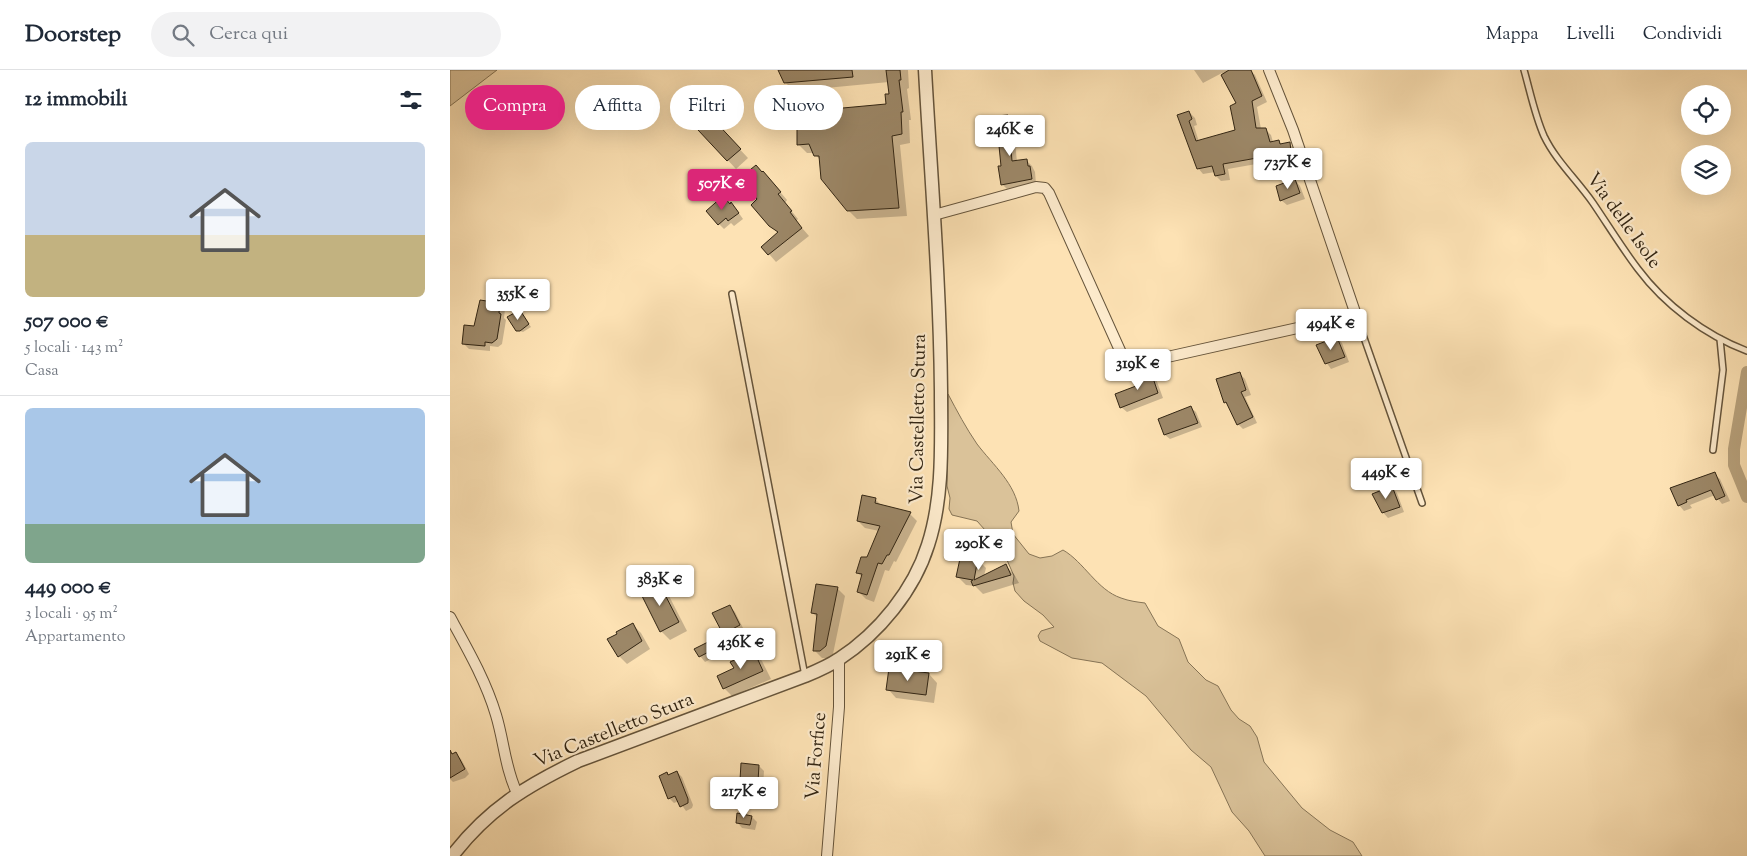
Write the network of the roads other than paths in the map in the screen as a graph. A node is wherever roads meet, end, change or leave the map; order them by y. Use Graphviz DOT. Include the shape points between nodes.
graph roads {
  1 [pos="925,70"];
  2 [pos="1269,70"];
  3 [pos="1524,70"];
  4 [pos="934,215"];
  5 [pos="732,294"];
  6 [pos="1356,315"];
  7 [pos="1720,339"];
  8 [pos="1745,350"];
  9 [pos="1712,450"];
  10 [pos="1422,503"];
  11 [pos="450,617"];
  12 [pos="839,660"];
  13 [pos="806,676"];
  14 [pos="517,793"];
  15 [pos="452,856"];
  16 [pos="827,856"];
  1 -- 4 [label="street, Via Castelletto Stura"];
  2 -- 6 [label="street" via="1293,130"];
  3 -- 7 [label="lane, Via delle Isole" via="1542,134 1554,156 1578,183 1656,291"];
  4 -- 6 [label="street" via="1036,187 1045,188 1127,366"];
  4 -- 12 [label="street, Via Castelletto Stura" via="941,417 936,517 917,572 900,599 869,636"];
  5 -- 13 [label="lane"];
  6 -- 10 [label="lane"];
  7 -- 8 [label="lane, Via delle Isole"];
  7 -- 9 [label="lane" via="1724,370"];
  11 -- 14 [label="street" via="496,714"];
  12 -- 13 [label="street, Via Castelletto Stura"];
  12 -- 16 [label="street, Via Forfice" via="839,707"];
  13 -- 14 [label="street, Via Castelletto Stura" via="578,761"];
  14 -- 15 [label="street, Via Castelletto Stura" via="473,831"];
}
